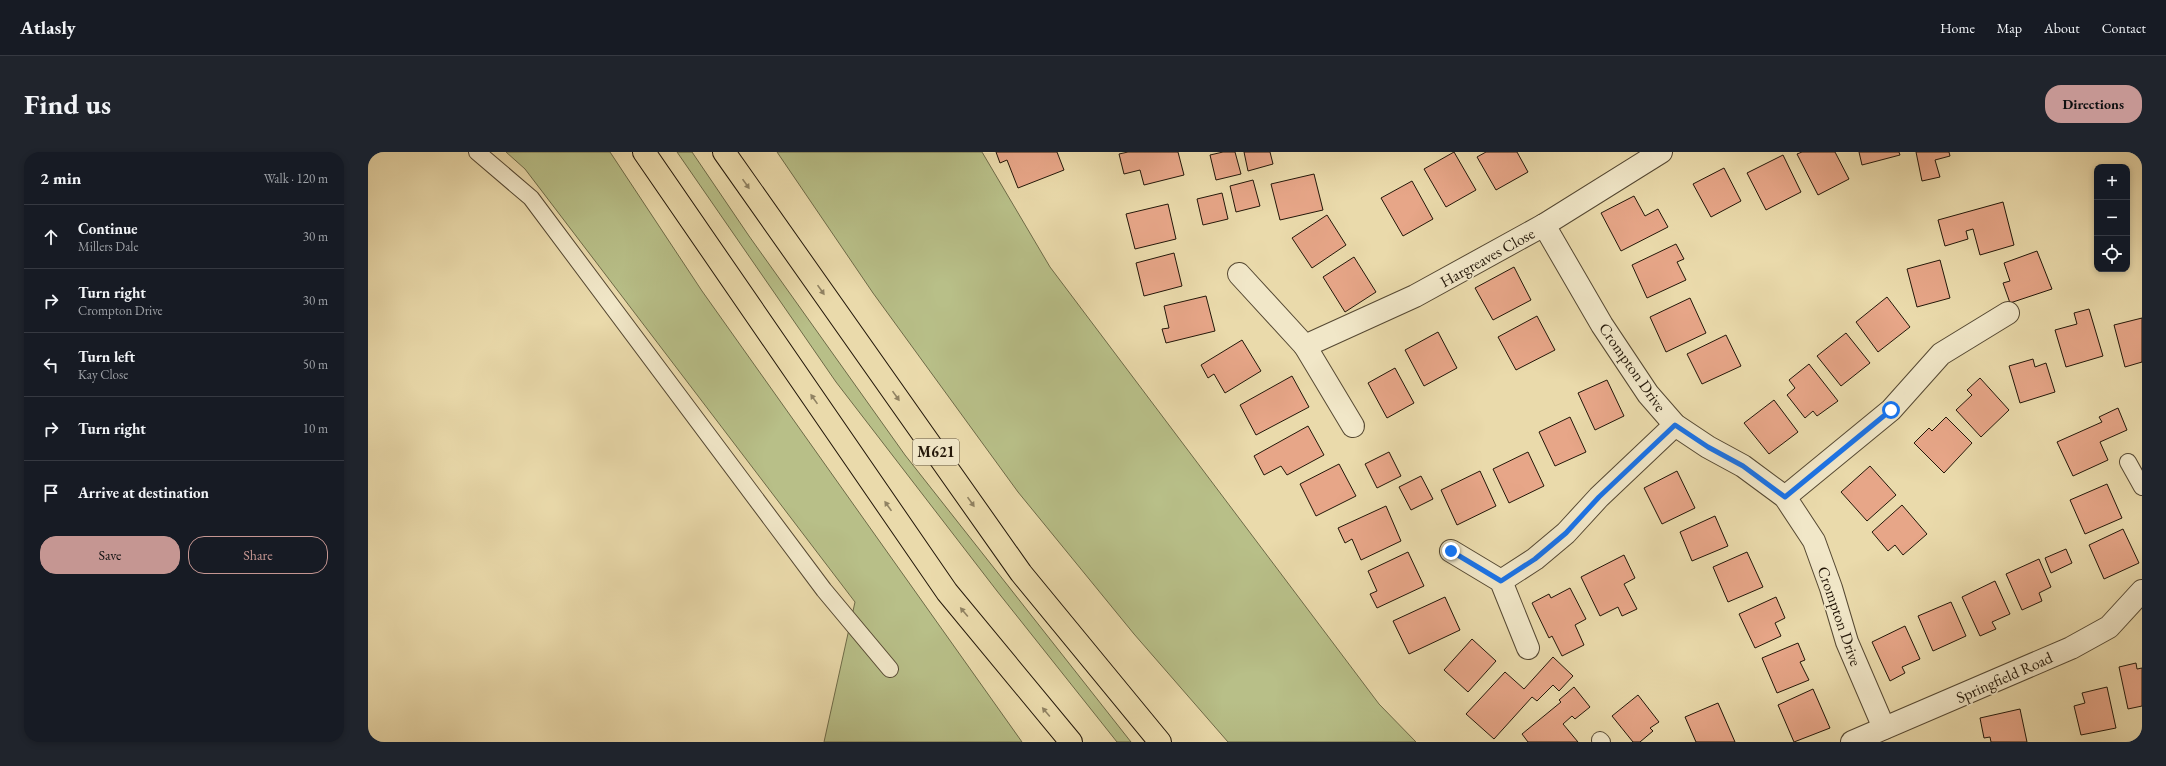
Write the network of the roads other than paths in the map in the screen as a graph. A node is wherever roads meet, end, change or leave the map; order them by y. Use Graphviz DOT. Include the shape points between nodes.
graph roads {
  1 [pos="477,152"];
  2 [pos="644,152"];
  3 [pos="724,152"];
  4 [pos="1661,152"];
  5 [pos="1544,225"];
  6 [pos="1239,274"];
  7 [pos="2008,313"];
  8 [pos="1305,346"];
  9 [pos="1675,425"];
  10 [pos="1354,426"];
  11 [pos="2128,462"];
  12 [pos="2142,487"];
  13 [pos="1785,497"];
  14 [pos="1451,551"];
  15 [pos="1501,581"];
  16 [pos="2142,591"];
  17 [pos="1528,648"];
  18 [pos="890,669"];
  19 [pos="1884,728"];
  20 [pos="1071,742"];
  21 [pos="1160,742"];
  22 [pos="1852,742"];
  1 -- 18 [label="lane" via="531,198 824,590"];
  20 -- 2 [label="highway, one-way" via="947,592"];
  3 -- 21 [label="highway, M621, one-way" via="1021,573"];
  4 -- 5 [label="street, Hargreaves Close"];
  5 -- 8 [label="street, Hargreaves Close" via="1415,296"];
  5 -- 9 [label="street, Crompton Drive" via="1602,325 1648,394"];
  6 -- 8 [label="street"];
  7 -- 13 [label="street" via="1940,354 1891,410"];
  8 -- 10 [label="street"];
  9 -- 13 [label="street, Crompton Drive" via="1743,466"];
  9 -- 15 [label="street" via="1599,497 1566,533 1535,559"];
  11 -- 12 [label="lane"];
  13 -- 19 [label="street, Crompton Drive" via="1814,541 1831,588 1846,642"];
  14 -- 15 [label="street"];
  15 -- 17 [label="street"];
  16 -- 19 [label="street, Springfield Road" via="2109,627 2071,648"];
  19 -- 22 [label="street, Springfield Road"];
}
